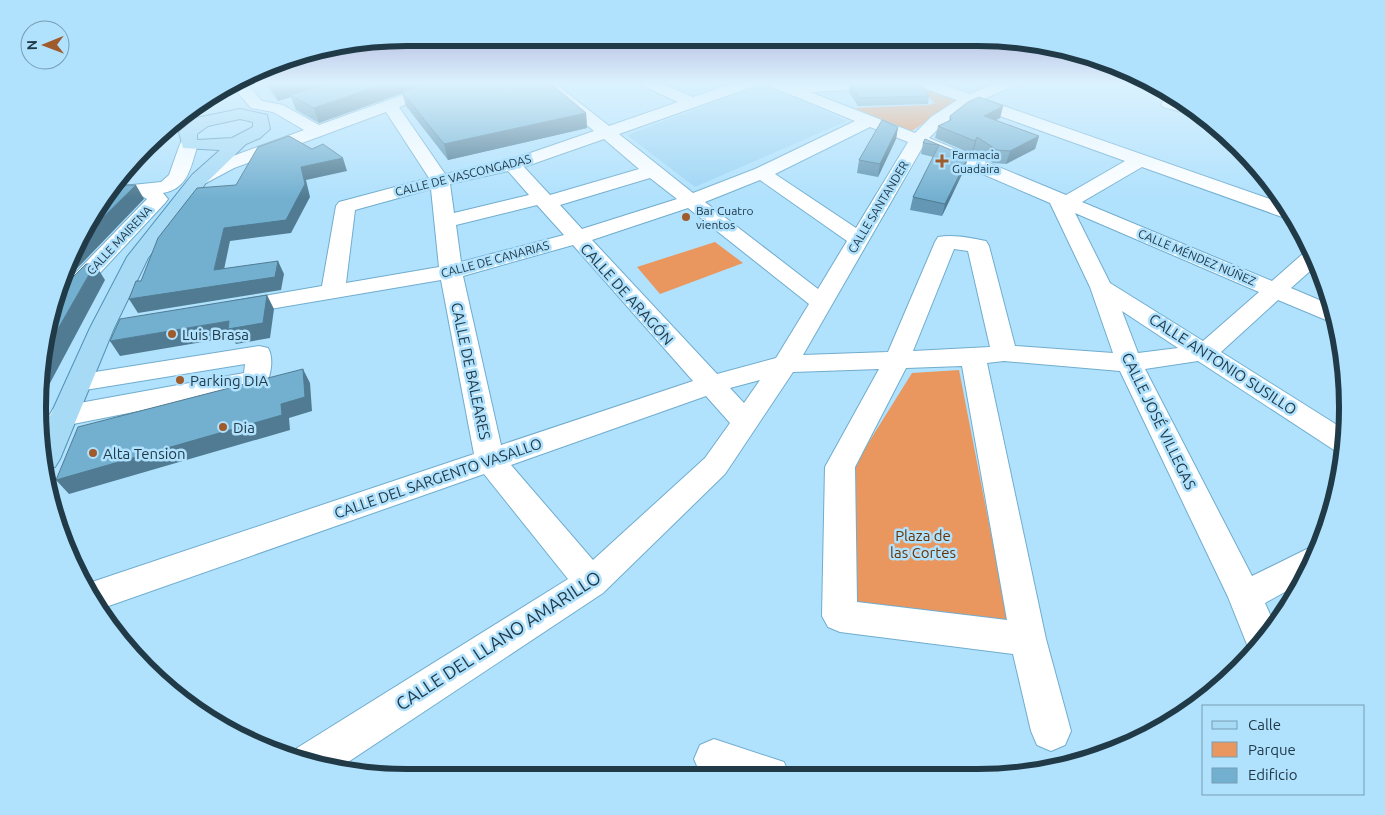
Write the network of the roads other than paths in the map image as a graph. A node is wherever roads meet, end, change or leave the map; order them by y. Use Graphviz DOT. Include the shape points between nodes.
graph roads {
  1 [pos="197,122"];
  2 [pos="261,122"];
  3 [pos="300,122"];
  4 [pos="344,122"];
  5 [pos="401,122"];
  6 [pos="592,122"];
  7 [pos="640,122"];
  8 [pos="868,122"];
  9 [pos="933,122"];
  10 [pos="1035,122"];
  11 [pos="317,132"];
  12 [pos="606,134"];
  13 [pos="248,138"];
  14 [pos="918,140"];
  15 [pos="189,144"];
  16 [pos="208,146"];
  17 [pos="1140,160"];
  18 [pos="512,165"];
  19 [pos="653,171"];
  20 [pos="762,172"];
  21 [pos="199,179"];
  22 [pos="440,181"];
  23 [pos="147,190"];
  24 [pos="117,193"];
  25 [pos="544,201"];
  26 [pos="690,201"];
  27 [pos="1063,202"];
  28 [pos="1280,210"];
  29 [pos="445,221"];
  30 [pos="576,238"];
  31 [pos="858,239"];
  32 [pos="1308,262"];
  33 [pos="451,272"];
  34 [pos="130,274"];
  35 [pos="86,275"];
  36 [pos="1101,287"];
  37 [pos="1276,290"];
  38 [pos="333,292"];
  39 [pos="63,300"];
  40 [pos="822,303"];
  41 [pos="218,310"];
  42 [pos="1325,311"];
  43 [pos="131,324"];
  44 [pos="102,328"];
  45 [pos="1205,352"];
  46 [pos="1004,353"];
  47 [pos="973,357"];
  48 [pos="897,360"];
  49 [pos="1129,363"];
  50 [pos="785,364"];
  51 [pos="78,382"];
  52 [pos="710,385"];
  53 [pos="63,416"];
  54 [pos="745,422"];
  55 [pos="1337,439"];
  56 [pos="49,450"];
  57 [pos="490,460"];
  58 [pos="1301,566"];
  59 [pos="591,583"];
  60 [pos="98,594"];
  61 [pos="1245,597"];
  62 [pos="1260,632"];
  63 [pos="1028,639"];
  64 [pos="1052,730"];
  65 [pos="319,757"];
  66 [pos="714,759"];
  67 [pos="745,769"];
  1 -- 15 [label="main road" via="188,132"];
  2 -- 13 [label="main road" via="261,130"];
  3 -- 11 [label="street"];
  4 -- 11 [label="street"];
  5 -- 22 [label="street"];
  6 -- 12 [label="street"];
  7 -- 12 [label="street, CALLE DE VASCONGADAS"];
  8 -- 14 [label="street, CALLE MÉNDEZ NÚÑEZ"];
  8 -- 20 [label="street, CALLE DE CANARIAS"];
  9 -- 14 [label="street, CALLE SANTANDER"];
  10 -- 17 [label="street"];
  11 -- 13 [label="street"];
  11 -- 21 [label="street" via="228,164"];
  12 -- 18 [label="street, CALLE DE VASCONGADAS"];
  12 -- 19 [label="street"];
  13 -- 16 [label="main road"];
  13 -- 21 [label="main road"];
  14 -- 27 [label="street, CALLE MÉNDEZ NÚÑEZ"];
  14 -- 31 [label="street, CALLE SANTANDER"];
  15 -- 16 [label="main road"];
  15 -- 23 [label="street" via="178,178 166,187"];
  16 -- 21 [label="main road" via="208,156"];
  17 -- 27 [label="street"];
  17 -- 28 [label="street"];
  18 -- 22 [label="street, CALLE DE VASCONGADAS"];
  18 -- 25 [label="street, CALLE DE ARAGÓN"];
  19 -- 25 [label="street"];
  19 -- 26 [label="street"];
  20 -- 26 [label="street, CALLE DE CANARIAS"];
  20 -- 31 [label="street"];
  21 -- 34 [label="main road" via="138,257"];
  22 -- 29 [label="street, CALLE DE BALEARES"];
  22 -- 38 [label="street, CALLE DE VASCONGADAS" via="346,206"];
  23 -- 24 [label="street"];
  23 -- 35 [label="street, CALLE MAIRENA" via="158,200"];
  25 -- 29 [label="street"];
  25 -- 30 [label="street, CALLE DE ARAGÓN"];
  26 -- 30 [label="street, CALLE DE CANARIAS"];
  26 -- 40 [label="street"];
  27 -- 36 [label="street, CALLE JOSÉ VILLEGAS"];
  27 -- 37 [label="street, CALLE MÉNDEZ NÚÑEZ"];
  29 -- 33 [label="street, CALLE DE BALEARES"];
  30 -- 33 [label="street, CALLE DE CANARIAS"];
  30 -- 52 [label="street, CALLE DE ARAGÓN"];
  31 -- 40 [label="street, CALLE SANTANDER"];
  32 -- 37 [label="street"];
  33 -- 38 [label="street, CALLE DE CANARIAS"];
  33 -- 57 [label="street, CALLE DE BALEARES"];
  34 -- 35 [label="street"];
  34 -- 44 [label="main road"];
  35 -- 39 [label="street, CALLE MAIRENA"];
  36 -- 45 [label="street, CALLE ANTONIO SUSILLO"];
  36 -- 49 [label="street, CALLE JOSÉ VILLEGAS"];
  37 -- 42 [label="street, CALLE MÉNDEZ NÚÑEZ"];
  37 -- 45 [label="street"];
  38 -- 41 [label="street, CALLE DE CANARIAS"];
  40 -- 50 [label="street, CALLE SANTANDER"];
  43 -- 44 [label="street"];
  44 -- 51 [label="main road"];
  45 -- 49 [label="street, CALLE DEL SARGENTO VASALLO"];
  45 -- 55 [label="street, CALLE ANTONIO SUSILLO"];
  46 -- 47 [label="street, CALLE DEL SARGENTO VASALLO"];
  46 -- 48 [label="street" via="978,246 946,242"];
  46 -- 49 [label="street, CALLE DEL SARGENTO VASALLO"];
  47 -- 48 [label="street, CALLE DEL SARGENTO VASALLO"];
  47 -- 63 [label="street"];
  48 -- 50 [label="street, CALLE DEL SARGENTO VASALLO"];
  48 -- 63 [label="street" via="840,466 840,616"];
  49 -- 61 [label="street, CALLE JOSÉ VILLEGAS"];
  50 -- 52 [label="street, CALLE DEL SARGENTO VASALLO"];
  50 -- 54 [label="street, CALLE DEL LLANO AMARILLO"];
  51 -- 53 [label="main road"];
  51 -- 53 [label="street" via="259,354 256,380"];
  52 -- 54 [label="street, CALLE DE ARAGÓN"];
  52 -- 57 [label="street, CALLE DEL SARGENTO VASALLO"];
  53 -- 56 [label="main road"];
  54 -- 59 [label="street, CALLE DEL LLANO AMARILLO" via="715,466"];
  57 -- 59 [label="street, CALLE DE BALEARES"];
  57 -- 60 [label="street, CALLE DEL SARGENTO VASALLO"];
  58 -- 61 [label="street"];
  59 -- 65 [label="street, CALLE DEL LLANO AMARILLO"];
  61 -- 62 [label="street, CALLE JOSÉ VILLEGAS"];
  63 -- 64 [label="street"];
  66 -- 67 [label="street"];
}
